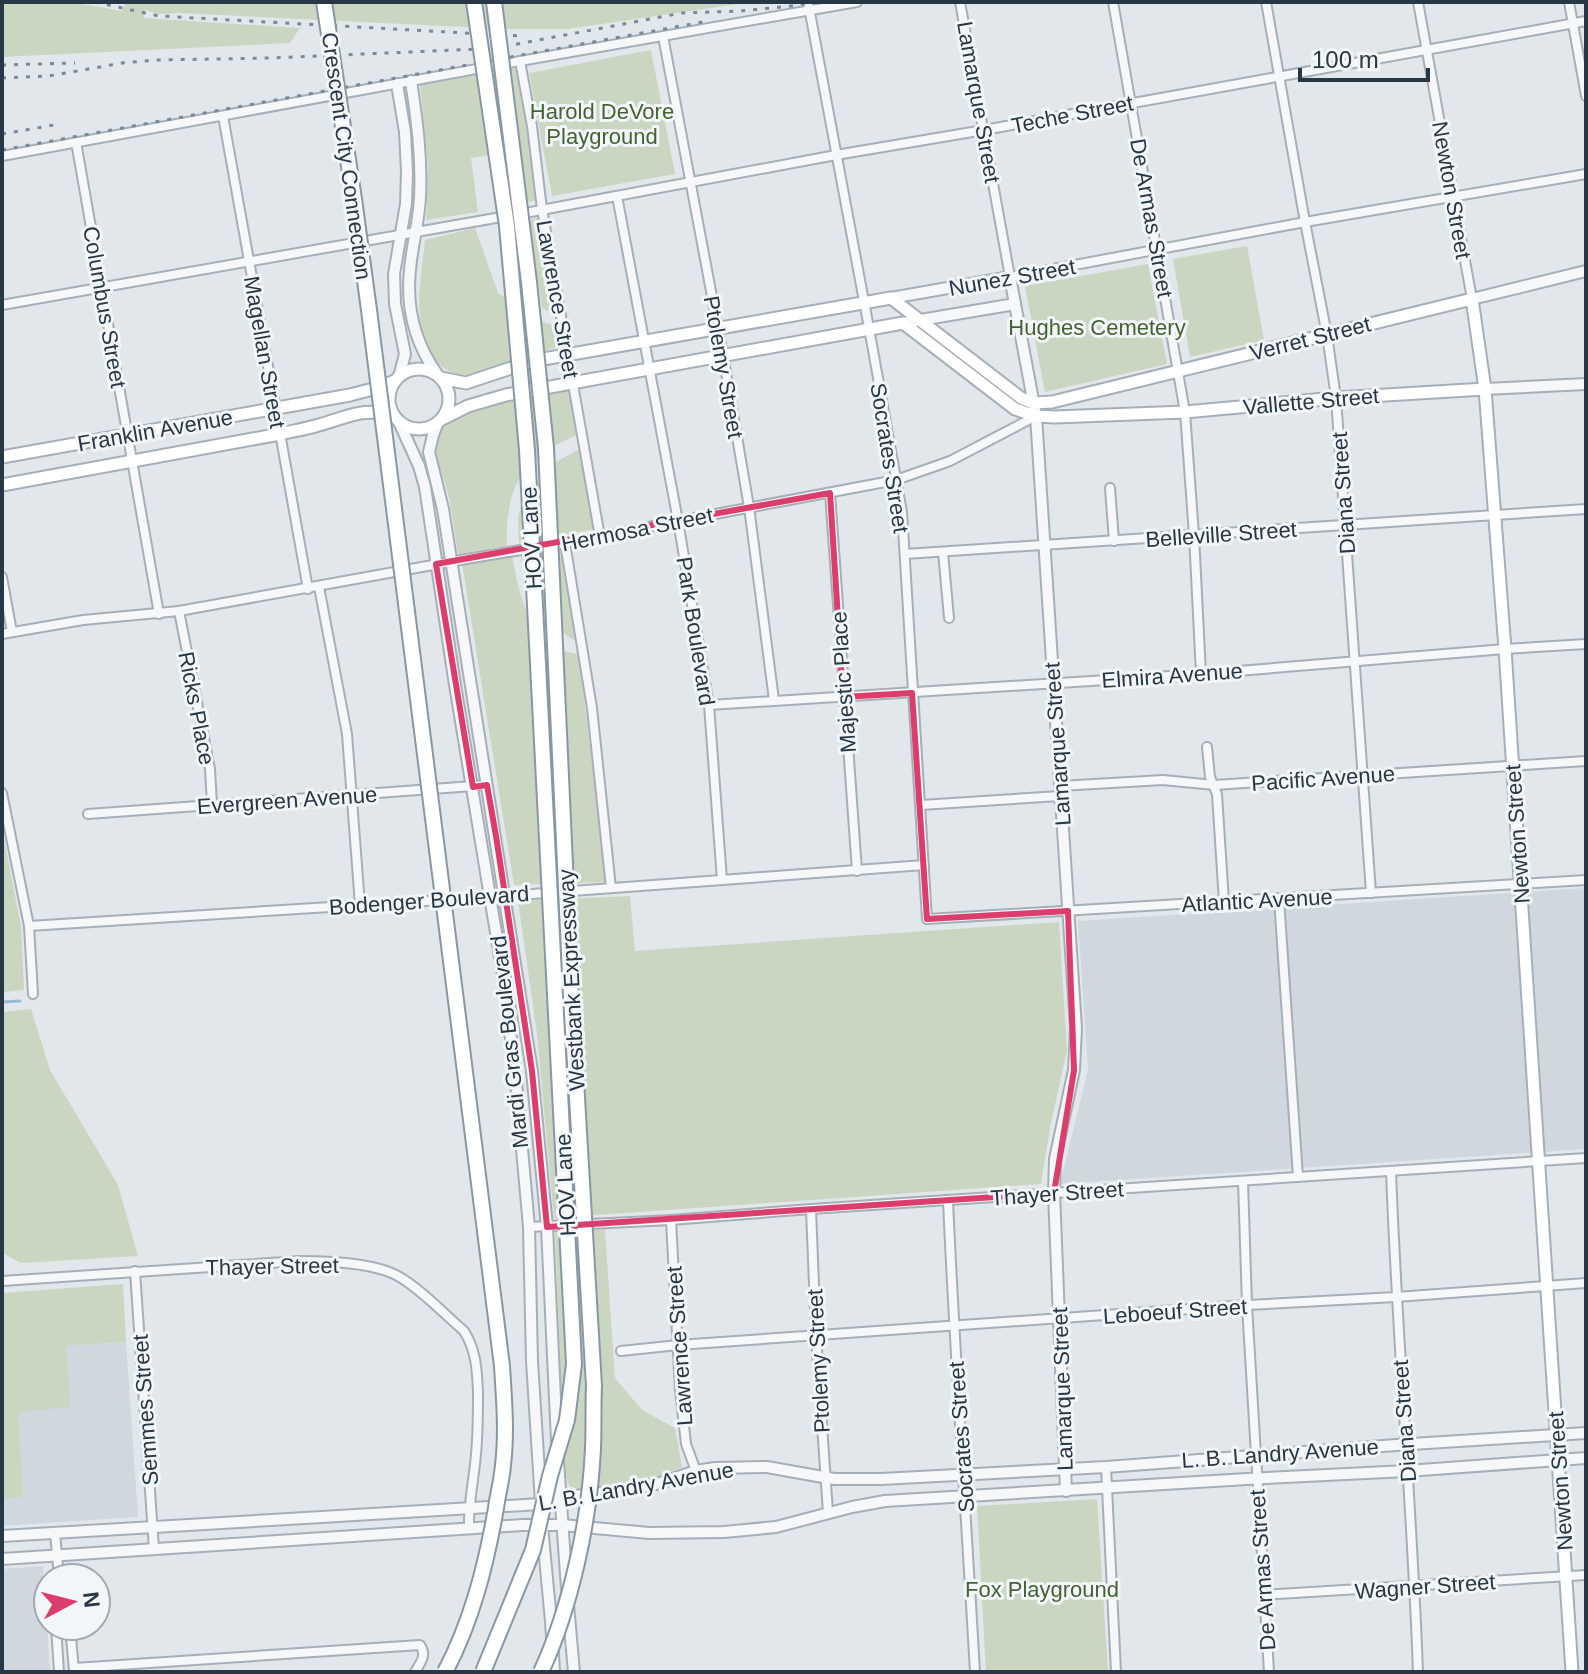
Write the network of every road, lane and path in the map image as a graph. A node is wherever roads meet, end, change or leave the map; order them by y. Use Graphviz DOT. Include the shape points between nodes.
graph roads {
  1 [pos="324,2"];
  2 [pos="474,2"];
  3 [pos="494,2"];
  4 [pos="857,2"];
  5 [pos="960,2"];
  6 [pos="1113,2"];
  7 [pos="1266,2"];
  8 [pos="1418,2"];
  9 [pos="1569,2"];
  10 [pos="809,7"];
  11 [pos="1586,21"];
  12 [pos="1573,23"];
  13 [pos="663,36"];
  14 [pos="1427,49"];
  15 [pos="520,61"];
  16 [pos="1279,76"];
  17 [pos="411,81"];
  18 [pos="397,84"];
  19 [pos="1586,96"];
  20 [pos="1131,102"];
  21 [pos="223,116"];
  22 [pos="984,130"];
  23 [pos="76,142"];
  24 [pos="836,155"];
  25 [pos="2,156"];
  26 [pos="1586,174"];
  27 [pos="690,183"];
  28 [pos="617,196"];
  29 [pos="1454,198"];
  30 [pos="542,209"];
  31 [pos="1305,222"];
  32 [pos="417,232"];
  33 [pos="401,235"];
  34 [pos="1157,251"];
  35 [pos="250,261"];
  36 [pos="1586,271"];
  37 [pos="1010,277"];
  38 [pos="101,288"];
  39 [pos="891,298"];
  40 [pos="1472,299"];
  41 [pos="864,303"];
  42 [pos="1015,304"];
  43 [pos="2,305"];
  44 [pos="919,321"];
  45 [pos="903,323"];
  46 [pos="718,328"];
  47 [pos="869,328"];
  48 [pos="1327,335"];
  49 [pos="644,341"];
  50 [pos="568,355"];
  51 [pos="723,355"];
  52 [pos="649,369"];
  53 [pos="1179,370"];
  54 [pos="439,376"];
  55 [pos="397,379"];
  56 [pos="573,382"];
  57 [pos="1586,384"];
  58 [pos="1485,389"];
  59 [pos="1336,398"];
  60 [pos="1034,403"];
  61 [pos="275,409"];
  62 [pos="1185,412"];
  63 [pos="1036,416"];
  64 [pos="397,420"];
  65 [pos="440,420"];
  66 [pos="128,434"];
  67 [pos="280,434"];
  68 [pos="2,457"];
  69 [pos="133,462"];
  70 [pos="896,480"];
  71 [pos="2,485"];
  72 [pos="1110,488"];
  73 [pos="830,493"];
  74 [pos="749,507"];
  75 [pos="1586,509"];
  76 [pos="1494,516"];
  77 [pos="678,521"];
  78 [pos="1345,526"];
  79 [pos="1194,535"];
  80 [pos="600,537"];
  81 [pos="1114,541"];
  82 [pos="565,543"];
  83 [pos="1043,545"];
  84 [pos="943,552"];
  85 [pos="905,554"];
  86 [pos="451,562"];
  87 [pos="436,564"];
  88 [pos="2,577"];
  89 [pos="319,587"];
  90 [pos="308,589"];
  91 [pos="179,611"];
  92 [pos="159,614"];
  93 [pos="949,618"];
  94 [pos="12,632"];
  95 [pos="2,634"];
  96 [pos="1586,644"];
  97 [pos="1505,649"];
  98 [pos="1354,660"];
  99 [pos="1201,674"];
  100 [pos="1052,682"];
  101 [pos="912,693"];
  102 [pos="843,697"];
  103 [pos="774,700"];
  104 [pos="709,705"];
  105 [pos="1207,747"];
  106 [pos="1586,761"];
  107 [pos="1512,766"];
  108 [pos="1361,776"];
  109 [pos="487,785"];
  110 [pos="1214,785"];
  111 [pos="473,787"];
  112 [pos="1060,791"];
  113 [pos="2,793"];
  114 [pos="352,796"];
  115 [pos="212,805"];
  116 [pos="921,805"];
  117 [pos="88,814"];
  118 [pos="924,865"];
  119 [pos="857,871"];
  120 [pos="722,880"];
  121 [pos="1586,880"];
  122 [pos="1520,883"];
  123 [pos="611,888"];
  124 [pos="1371,893"];
  125 [pos="506,896"];
  126 [pos="491,897"];
  127 [pos="1279,899"];
  128 [pos="1224,902"];
  129 [pos="360,905"];
  130 [pos="1068,911"];
  131 [pos="927,919"];
  132 [pos="29,926"];
  133 [pos="33,994"];
  134 [pos="1586,1158"];
  135 [pos="1539,1161"];
  136 [pos="1391,1171"];
  137 [pos="1298,1177"];
  138 [pos="1243,1181"];
  139 [pos="1054,1193"];
  140 [pos="948,1201"];
  141 [pos="811,1209"];
  142 [pos="671,1220"];
  143 [pos="529,1227"];
  144 [pos="547,1227"];
  145 [pos="135,1271"];
  146 [pos="2,1281"];
  147 [pos="1586,1283"];
  148 [pos="1547,1286"];
  149 [pos="1396,1297"];
  150 [pos="1247,1305"];
  151 [pos="1059,1319"];
  152 [pos="954,1326"];
  153 [pos="816,1336"];
  154 [pos="678,1345"];
  155 [pos="621,1351"];
  156 [pos="1586,1433"];
  157 [pos="1557,1435"];
  158 [pos="1406,1444"];
  159 [pos="1255,1455"];
  160 [pos="1586,1458"];
  161 [pos="1558,1460"];
  162 [pos="1106,1467"];
  163 [pos="1065,1470"];
  164 [pos="696,1471"];
  165 [pos="1407,1471"];
  166 [pos="965,1476"];
  167 [pos="825,1478"];
  168 [pos="1257,1479"];
  169 [pos="1106,1488"];
  170 [pos="1066,1491"];
  171 [pos="560,1498"];
  172 [pos="966,1498"];
  173 [pos="541,1504"];
  174 [pos="468,1509"];
  175 [pos="828,1513"];
  176 [pos="542,1524"];
  177 [pos="562,1525"];
  178 [pos="153,1526"];
  179 [pos="469,1529"];
  180 [pos="55,1532"];
  181 [pos="2,1536"];
  182 [pos="154,1549"];
  183 [pos="58,1555"];
  184 [pos="2,1559"];
  185 [pos="58,1562"];
  186 [pos="1586,1575"];
  187 [pos="1566,1576"];
  188 [pos="1415,1587"];
  189 [pos="1263,1595"];
  190 [pos="57,1642"];
  191 [pos="71,1642"];
  192 [pos="74,1670"];
  193 [pos="59,1672"];
  194 [pos="415,1672"];
  195 [pos="445,1672"];
  196 [pos="483,1672"];
  197 [pos="541,1672"];
  198 [pos="554,1672"];
  199 [pos="574,1672"];
  200 [pos="975,1672"];
  201 [pos="1116,1672"];
  202 [pos="1269,1672"];
  203 [pos="1418,1672"];
  204 [pos="1572,1672"];
  1 -- 195 [label="highway, Crescent City Connection, bridge" via="369,310 502,1366 503,1465 492,1530 478,1592"];
  2 -- 196 [label="highway, HOV Lane, bridge" via="507,226 527,450 574,1364 567,1420 533,1550"];
  3 -- 197 [label="highway, Westbank Expressway, bridge" via="546,448 594,1386 586,1513 559,1628"];
  4 -- 10 [label="street"];
  5 -- 22 [label="street, Lamarque Street"];
  6 -- 20 [label="street, De Armas Street"];
  7 -- 16 [label="street, Diana Street"];
  8 -- 14 [label="street, Newton Street"];
  9 -- 12 [label="street"];
  10 -- 13 [label="street"];
  10 -- 24 [label="street, Socrates Street"];
  11 -- 12 [label="street, Teche Street"];
  12 -- 14 [label="street, Teche Street"];
  12 -- 19 [label="street"];
  13 -- 15 [label="street"];
  13 -- 27 [label="street, Ptolemy Street"];
  14 -- 16 [label="street, Teche Street"];
  14 -- 29 [label="street, Newton Street"];
  15 -- 17 [label="street"];
  15 -- 30 [label="street, Lawrence Street"];
  16 -- 20 [label="street, Teche Street"];
  16 -- 31 [label="street, Diana Street"];
  17 -- 18 [label="street"];
  17 -- 32 [label="street" via="421,164"];
  18 -- 21 [label="street"];
  18 -- 33 [label="street" via="407,172"];
  20 -- 22 [label="street, Teche Street"];
  20 -- 34 [label="street, De Armas Street"];
  21 -- 23 [label="street"];
  21 -- 35 [label="street, Magellan Street"];
  22 -- 24 [label="street, Teche Street"];
  22 -- 37 [label="street, Lamarque Street"];
  23 -- 25 [label="street"];
  23 -- 38 [label="street, Columbus Street"];
  24 -- 27 [label="street, Teche Street"];
  24 -- 41 [label="street, Socrates Street"];
  26 -- 29 [label="street, Nunez Street"];
  27 -- 28 [label="street, Teche Street"];
  27 -- 46 [label="street, Ptolemy Street"];
  28 -- 30 [label="street, Teche Street"];
  28 -- 49 [label="street, Park Boulevard"];
  29 -- 31 [label="street, Nunez Street"];
  29 -- 40 [label="street, Newton Street"];
  30 -- 32 [label="street, Teche Street"];
  30 -- 50 [label="street, Lawrence Street"];
  31 -- 34 [label="street, Nunez Street"];
  31 -- 48 [label="street, Diana Street"];
  32 -- 33 [label="street, Teche Street"];
  32 -- 54 [label="street" via="410,303 415,333"];
  33 -- 35 [label="street, Teche Street"];
  33 -- 55 [label="street" via="394,287 405,354"];
  34 -- 37 [label="street, Nunez Street"];
  34 -- 53 [label="street, De Armas Street"];
  35 -- 38 [label="street, Teche Street"];
  35 -- 61 [label="street, Magellan Street"];
  36 -- 40 [label="street, Verret Street"];
  37 -- 39 [label="street, Nunez Street"];
  37 -- 42 [label="street, Lamarque Street"];
  38 -- 43 [label="street, Teche Street"];
  38 -- 66 [label="street, Columbus Street"];
  39 -- 41 [label="main road, Nunez Street"];
  39 -- 44 [label="main road"];
  40 -- 48 [label="main road, Verret Street"];
  40 -- 58 [label="main road, Newton Street"];
  41 -- 46 [label="main road, Nunez Street"];
  41 -- 47 [label="street, Socrates Street"];
  42 -- 44 [label="street, Nunez Street"];
  42 -- 60 [label="street, Lamarque Street"];
  44 -- 45 [label="street, Nunez Street"];
  44 -- 60 [label="main road"];
  45 -- 47 [label="main road, Nunez Street"];
  45 -- 63 [label="main road" via="1015,409"];
  46 -- 49 [label="main road, Nunez Street"];
  46 -- 51 [label="street, Ptolemy Street"];
  47 -- 51 [label="main road, Nunez Street"];
  47 -- 70 [label="street, Socrates Street"];
  48 -- 53 [label="main road, Verret Street"];
  48 -- 59 [label="street, Diana Street"];
  49 -- 50 [label="main road, Nunez Street"];
  49 -- 52 [label="street, Park Boulevard"];
  50 -- 54 [label="main road, Nunez Street" via="466,383"];
  50 -- 56 [label="street, Lawrence Street"];
  51 -- 52 [label="main road, Nunez Street"];
  51 -- 74 [label="street, Ptolemy Street"];
  52 -- 56 [label="main road, Nunez Street"];
  52 -- 77 [label="street, Park Boulevard"];
  53 -- 60 [label="main road, Verret Street"];
  53 -- 62 [label="street, De Armas Street"];
  54 -- 55 [label="main road" via="418,369"];
  54 -- 65 [label="main road" via="449,400"];
  55 -- 61 [label="main road, Franklin Avenue" via="362,392"];
  55 -- 64 [label="main road" via="389,397"];
  56 -- 65 [label="main road, Nunez Street" via="494,398"];
  56 -- 80 [label="street, Lawrence Street"];
  57 -- 58 [label="street, Vallette Street"];
  58 -- 59 [label="main road, Vallette Street"];
  58 -- 76 [label="main road, Newton Street"];
  59 -- 62 [label="main road, Vallette Street"];
  59 -- 78 [label="street, Diana Street"];
  60 -- 63 [label="street, Lamarque Street"];
  61 -- 66 [label="main road, Franklin Avenue"];
  61 -- 67 [label="street, Magellan Street"];
  62 -- 63 [label="main road, Vallette Street"];
  62 -- 79 [label="street, De Armas Street"];
  63 -- 70 [label="street, Hermosa Street" via="950,461"];
  63 -- 83 [label="street, Lamarque Street"];
  64 -- 65 [label="main road" via="420,429"];
  64 -- 67 [label="main road" via="385,413 358,413"];
  64 -- 87 [label="street, Mardi Gras Boulevard" via="425,487"];
  65 -- 86 [label="street, Mardi Gras Boulevard" via="429,452"];
  66 -- 68 [label="main road, Franklin Avenue"];
  66 -- 69 [label="street, Columbus Street"];
  67 -- 69 [label="main road, Franklin Avenue"];
  67 -- 90 [label="street, Magellan Street"];
  69 -- 71 [label="main road, Franklin Avenue"];
  69 -- 92 [label="street, Columbus Street"];
  70 -- 73 [label="street, Hermosa Street"];
  70 -- 85 [label="street, Socrates Street"];
  72 -- 81 [label="street"];
  73 -- 74 [label="street, Hermosa Street"];
  73 -- 102 [label="street, Majestic Place"];
  74 -- 77 [label="street, Hermosa Street"];
  74 -- 103 [label="street, Ptolemy Street"];
  75 -- 76 [label="street, Belleville Street"];
  76 -- 78 [label="street, Belleville Street"];
  76 -- 97 [label="main road, Newton Street"];
  77 -- 80 [label="street, Hermosa Street"];
  77 -- 104 [label="street, Park Boulevard"];
  78 -- 79 [label="street, Belleville Street"];
  78 -- 98 [label="street, Diana Street"];
  79 -- 81 [label="street, Belleville Street"];
  79 -- 99 [label="street, De Armas Street"];
  80 -- 82 [label="street, Hermosa Street"];
  81 -- 83 [label="street, Belleville Street"];
  82 -- 86 [label="street, Hermosa Street"];
  82 -- 123 [label="street" via="592,708"];
  83 -- 84 [label="street, Belleville Street"];
  83 -- 100 [label="street, Lamarque Street"];
  84 -- 85 [label="street, Belleville Street"];
  84 -- 93 [label="street"];
  85 -- 101 [label="street, Socrates Street"];
  86 -- 87 [label="street, Hermosa Street"];
  86 -- 109 [label="street, Mardi Gras Boulevard"];
  87 -- 89 [label="street, Hermosa Street"];
  87 -- 111 [label="street, Mardi Gras Boulevard"];
  88 -- 94 [label="street"];
  89 -- 90 [label="street, Hermosa Street"];
  89 -- 114 [label="street" via="347,734"];
  90 -- 91 [label="street, Hermosa Street"];
  91 -- 92 [label="street, Hermosa Street"];
  91 -- 115 [label="street, Ricks Place" via="210,769"];
  92 -- 94 [label="street, Hermosa Street"];
  94 -- 95 [label="street, Hermosa Street"];
  96 -- 97 [label="street, Elmira Avenue"];
  97 -- 98 [label="street, Elmira Avenue"];
  97 -- 107 [label="main road, Newton Street"];
  98 -- 99 [label="street, Elmira Avenue"];
  98 -- 108 [label="street, Diana Street"];
  99 -- 100 [label="street, Elmira Avenue"];
  100 -- 101 [label="street, Elmira Avenue"];
  100 -- 112 [label="street, Lamarque Street"];
  101 -- 102 [label="street, Elmira Avenue"];
  101 -- 116 [label="street, Socrates Street"];
  102 -- 103 [label="street, Elmira Avenue"];
  102 -- 119 [label="street, Majestic Place"];
  103 -- 104 [label="street, Elmira Avenue"];
  104 -- 120 [label="street, Park Boulevard"];
  105 -- 110 [label="street"];
  106 -- 107 [label="street, Pacific Avenue"];
  107 -- 108 [label="street, Pacific Avenue"];
  107 -- 122 [label="main road, Newton Street"];
  108 -- 110 [label="street, Pacific Avenue"];
  108 -- 124 [label="street, Diana Street"];
  109 -- 111 [label="street, Evergreen Avenue"];
  109 -- 125 [label="street, Mardi Gras Boulevard"];
  110 -- 112 [label="street, Pacific Avenue" via="1163,780"];
  110 -- 128 [label="street"];
  111 -- 114 [label="street, Evergreen Avenue"];
  111 -- 126 [label="street, Mardi Gras Boulevard"];
  112 -- 116 [label="street, Pacific Avenue"];
  112 -- 130 [label="street, Lamarque Street"];
  113 -- 132 [label="street"];
  114 -- 115 [label="street, Evergreen Avenue"];
  114 -- 129 [label="street"];
  115 -- 117 [label="street, Evergreen Avenue"];
  116 -- 118 [label="street, Socrates Street"];
  118 -- 119 [label="street, Bodenger Boulevard"];
  118 -- 131 [label="street, Socrates Street"];
  119 -- 120 [label="street, Bodenger Boulevard"];
  120 -- 123 [label="street, Bodenger Boulevard"];
  121 -- 122 [label="street, Atlantic Avenue"];
  122 -- 124 [label="street, Atlantic Avenue"];
  122 -- 135 [label="main road, Newton Street"];
  123 -- 125 [label="street, Bodenger Boulevard"];
  124 -- 127 [label="street, Atlantic Avenue"];
  125 -- 126 [label="street, Bodenger Boulevard"];
  125 -- 144 [label="street, Mardi Gras Boulevard"];
  126 -- 129 [label="street, Bodenger Boulevard"];
  126 -- 143 [label="street, Mardi Gras Boulevard"];
  127 -- 128 [label="street, Atlantic Avenue"];
  127 -- 137 [label="street"];
  128 -- 130 [label="street, Atlantic Avenue"];
  129 -- 132 [label="street, Bodenger Boulevard"];
  130 -- 131 [label="street, Atlantic Avenue"];
  130 -- 139 [label="street, Lamarque Street" via="1074,1070 1057,1146"];
  132 -- 133 [label="street"];
  134 -- 135 [label="street, Thayer Street"];
  135 -- 136 [label="street, Thayer Street"];
  135 -- 148 [label="main road, Newton Street"];
  136 -- 137 [label="street, Thayer Street"];
  136 -- 149 [label="street, Diana Street"];
  137 -- 138 [label="street, Thayer Street"];
  138 -- 139 [label="street, Thayer Street"];
  138 -- 150 [label="street, De Armas Street"];
  139 -- 140 [label="street, Thayer Street"];
  139 -- 151 [label="street, Lamarque Street"];
  140 -- 141 [label="street, Thayer Street"];
  140 -- 152 [label="street, Socrates Street"];
  141 -- 142 [label="street, Thayer Street"];
  141 -- 153 [label="street, Ptolemy Street"];
  142 -- 144 [label="street, Thayer Street"];
  142 -- 154 [label="street, Lawrence Street"];
  143 -- 144 [label="street, Thayer Street"];
  143 -- 173 [label="street, Mardi Gras Boulevard"];
  144 -- 171 [label="street, Mardi Gras Boulevard"];
  145 -- 146 [label="street, Thayer Street"];
  145 -- 174 [label="street, Thayer Street" via="320,1261 396,1275 464,1331 475,1355 477,1446"];
  145 -- 178 [label="street, Semmes Street"];
  147 -- 148 [label="street, Leboeuf Street"];
  148 -- 149 [label="street, Leboeuf Street"];
  148 -- 157 [label="main road, Newton Street"];
  149 -- 150 [label="street, Leboeuf Street"];
  149 -- 158 [label="street, Diana Street"];
  150 -- 151 [label="street, Leboeuf Street"];
  150 -- 159 [label="street, De Armas Street"];
  151 -- 152 [label="street, Leboeuf Street"];
  151 -- 163 [label="street, Lamarque Street"];
  152 -- 153 [label="street, Leboeuf Street"];
  152 -- 166 [label="street, Socrates Street"];
  153 -- 154 [label="street, Leboeuf Street"];
  153 -- 167 [label="street, Ptolemy Street"];
  154 -- 155 [label="street, Leboeuf Street"];
  154 -- 164 [label="street, Lawrence Street" via="686,1444"];
  156 -- 157 [label="street, L. B. Landry Avenue"];
  157 -- 158 [label="street, L. B. Landry Avenue"];
  157 -- 161 [label="main road, Newton Street"];
  158 -- 159 [label="street, L. B. Landry Avenue"];
  158 -- 165 [label="street, Diana Street"];
  159 -- 162 [label="street, L. B. Landry Avenue"];
  159 -- 168 [label="street, De Armas Street"];
  160 -- 161 [label="street, L. B. Landry Avenue"];
  161 -- 165 [label="street, L. B. Landry Avenue"];
  161 -- 187 [label="main road, Newton Street"];
  162 -- 163 [label="street, L. B. Landry Avenue"];
  162 -- 169 [label="street, Lamarque Street"];
  163 -- 166 [label="street, L. B. Landry Avenue"];
  163 -- 170 [label="street, Lamarque Street"];
  164 -- 167 [label="street, L. B. Landry Avenue" via="767,1467"];
  164 -- 171 [label="street, L. B. Landry Avenue" via="640,1488"];
  165 -- 168 [label="street, L. B. Landry Avenue"];
  165 -- 188 [label="street, Diana Street"];
  166 -- 167 [label="street, L. B. Landry Avenue"];
  166 -- 172 [label="street, Socrates Street"];
  167 -- 175 [label="street, Ptolemy Street"];
  168 -- 169 [label="street, L. B. Landry Avenue"];
  168 -- 189 [label="street, De Armas Street"];
  169 -- 170 [label="street, L. B. Landry Avenue"];
  169 -- 201 [label="street, Lamarque Street"];
  170 -- 172 [label="street, L. B. Landry Avenue"];
  171 -- 173 [label="street, L. B. Landry Avenue"];
  171 -- 177 [label="street, Mardi Gras Boulevard"];
  172 -- 175 [label="street, L. B. Landry Avenue" via="885,1501"];
  172 -- 200 [label="street, Socrates Street"];
  173 -- 174 [label="street, L. B. Landry Avenue"];
  173 -- 176 [label="street, Mardi Gras Boulevard"];
  174 -- 178 [label="street, L. B. Landry Avenue"];
  174 -- 179 [label="street, Thayer Street"];
  175 -- 177 [label="street, L. B. Landry Avenue" via="776,1527 679,1534"];
  176 -- 177 [label="street, L. B. Landry Avenue"];
  176 -- 179 [label="street, L. B. Landry Avenue"];
  176 -- 198 [label="street, Mardi Gras Boulevard"];
  177 -- 199 [label="street, Mardi Gras Boulevard"];
  178 -- 180 [label="street, L. B. Landry Avenue"];
  178 -- 182 [label="street, Semmes Street"];
  179 -- 182 [label="street, L. B. Landry Avenue"];
  180 -- 181 [label="street, L. B. Landry Avenue"];
  180 -- 183 [label="street"];
  182 -- 183 [label="street, L. B. Landry Avenue"];
  183 -- 184 [label="street, L. B. Landry Avenue"];
  183 -- 185 [label="street"];
  186 -- 187 [label="street, Wagner Street"];
  187 -- 188 [label="street, Wagner Street"];
  187 -- 204 [label="main road, Newton Street"];
  188 -- 189 [label="street, Wagner Street"];
  188 -- 203 [label="street, Diana Street"];
  189 -- 202 [label="street, De Armas Street"];
  190 -- 193 [label="street"];
  191 -- 192 [label="street"];
  192 -- 194 [label="street" via="420,1645 423,1659"];
}
